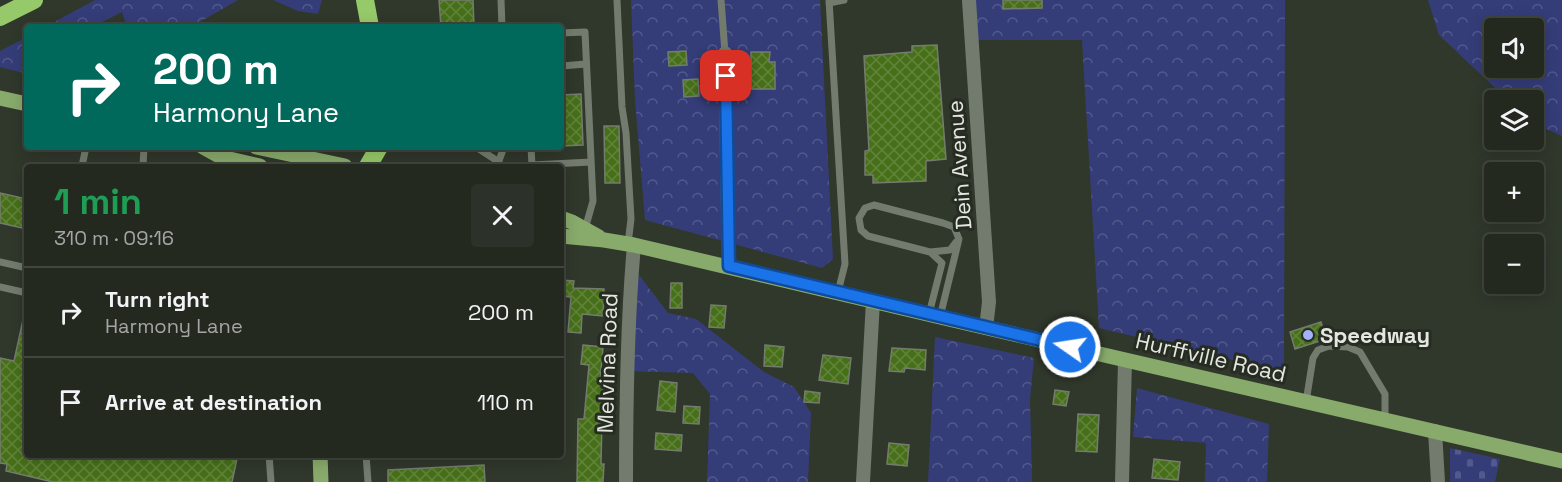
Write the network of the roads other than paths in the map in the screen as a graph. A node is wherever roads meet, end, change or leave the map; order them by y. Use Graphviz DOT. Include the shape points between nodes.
graph roads {
  1 [pos="34,0"];
  2 [pos="365,0"];
  3 [pos="501,0"];
  4 [pos="617,0"];
  5 [pos="721,0"];
  6 [pos="844,0"];
  7 [pos="969,0"];
  8 [pos="829,2"];
  9 [pos="0,17"];
  10 [pos="369,24"];
  11 [pos="502,24"];
  12 [pos="564,33"];
  13 [pos="725,52"];
  14 [pos="586,64"];
  15 [pos="564,66"];
  16 [pos="0,98"];
  17 [pos="24,103"];
  18 [pos="207,150"];
  19 [pos="377,150"];
  20 [pos="480,150"];
  21 [pos="295,151"];
  22 [pos="221,162"];
  23 [pos="591,162"];
  24 [pos="241,164"];
  25 [pos="338,164"];
  26 [pos="369,164"];
  27 [pos="498,164"];
  28 [pos="562,164"];
  29 [pos="564,219"];
  30 [pos="585,229"];
  31 [pos="564,236"];
  32 [pos="959,239"];
  33 [pos="604,240"];
  34 [pos="631,244"];
  35 [pos="930,252"];
  36 [pos="0,262"];
  37 [pos="729,266"];
  38 [pos="24,267"];
  39 [pos="0,287"];
  40 [pos="24,292"];
  41 [pos="837,292"];
  42 [pos="873,301"];
  43 [pos="935,316"];
  44 [pos="986,327"];
  45 [pos="1125,360"];
  46 [pos="1306,402"];
  47 [pos="1385,419"];
  48 [pos="1435,431"];
  49 [pos="269,458"];
  50 [pos="320,458"];
  51 [pos="366,458"];
  52 [pos="1562,461"];
  53 [pos="271,482"];
  54 [pos="321,482"];
  55 [pos="368,482"];
  56 [pos="626,482"];
  57 [pos="863,482"];
  58 [pos="1122,482"];
  59 [pos="1438,482"];
  1 -- 9 [label="highway"];
  2 -- 10 [label="highway"];
  3 -- 11 [label="lane"];
  4 -- 34 [label="lane"];
  5 -- 13 [label="lane"];
  6 -- 8 [label="lane"];
  7 -- 44 [label="street, Dein Avenue" via="989,302"];
  8 -- 41 [label="lane" via="844,264"];
  12 -- 14 [label="lane" via="585,32"];
  13 -- 37 [label="street"];
  14 -- 15 [label="lane"];
  14 -- 23 [label="lane"];
  16 -- 17 [label="main road"];
  18 -- 22 [label="main road"];
  19 -- 26 [label="highway"];
  20 -- 27 [label="lane"];
  21 -- 25 [label="main road"];
  22 -- 24 [label="main road"];
  23 -- 28 [label="lane"];
  23 -- 30 [label="lane" via="593,201"];
  29 -- 30 [label="main road, Hurffville Road"];
  30 -- 33 [label="main road, Hurffville Road"];
  31 -- 33 [label="main road, Hurffville Road"];
  32 -- 35 [label="lane" via="950,250"];
  32 -- 35 [label="lane" via="954,227 874,206 865,208 858,218 861,230 868,236"];
  32 -- 43 [label="lane"];
  33 -- 34 [label="main road, Hurffville Road"];
  34 -- 37 [label="main road, Hurffville Road"];
  34 -- 56 [label="street, Melvina Road"];
  35 -- 43 [label="lane" via="942,263"];
  36 -- 38 [label="lane"];
  37 -- 41 [label="main road, Hurffville Road"];
  39 -- 40 [label="lane"];
  41 -- 42 [label="main road, Hurffville Road"];
  42 -- 43 [label="main road, Hurffville Road"];
  42 -- 57 [label="street"];
  43 -- 44 [label="main road, Hurffville Road"];
  44 -- 45 [label="main road, Hurffville Road"];
  45 -- 46 [label="main road, Hurffville Road"];
  45 -- 58 [label="street"];
  46 -- 47 [label="main road, Hurffville Road"];
  46 -- 47 [label="lane" via="1313,358 1318,350 1348,347 1360,352 1385,394"];
  47 -- 48 [label="main road, Hurffville Road"];
  48 -- 52 [label="main road, Hurffville Road"];
  48 -- 59 [label="street"];
  49 -- 53 [label="lane"];
  50 -- 54 [label="main road"];
  51 -- 55 [label="lane"];
}
